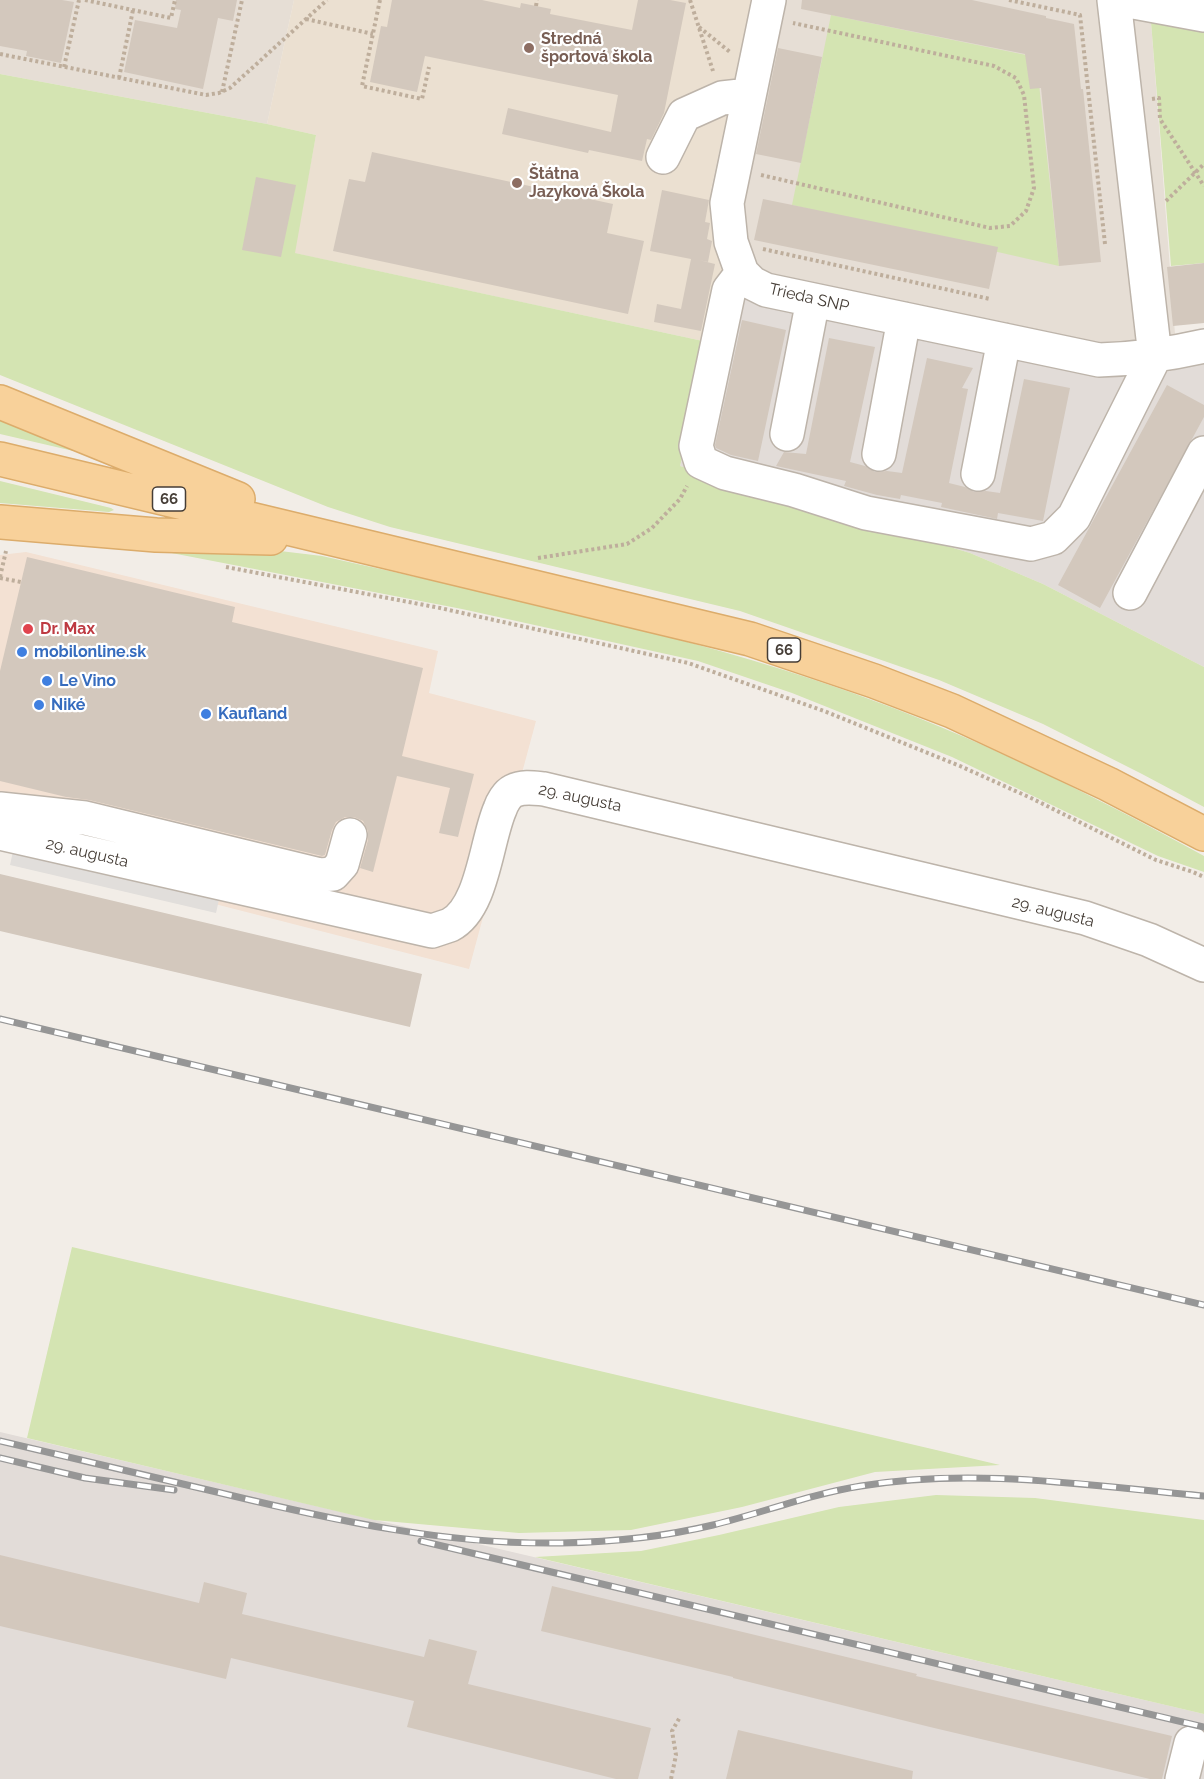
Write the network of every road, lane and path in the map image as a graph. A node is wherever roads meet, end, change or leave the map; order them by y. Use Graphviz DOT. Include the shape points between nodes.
graph roads {
  1 [pos="79,0"];
  2 [pos="86,0"];
  3 [pos="175,0"];
  4 [pos="242,0"];
  5 [pos="327,0"];
  6 [pos="380,0"];
  7 [pos="537,0"];
  8 [pos="690,0"];
  9 [pos="1009,0"];
  10 [pos="1114,0"];
  11 [pos="1123,0"];
  12 [pos="1027,2"];
  13 [pos="536,6"];
  14 [pos="767,9"];
  15 [pos="133,10"];
  16 [pos="1204,15"];
  17 [pos="306,19"];
  18 [pos="699,27"];
  19 [pos="373,34"];
  20 [pos="0,54"];
  21 [pos="64,67"];
  22 [pos="429,67"];
  23 [pos="119,78"];
  24 [pos="742,88"];
  25 [pos="222,92"];
  26 [pos="1126,102"];
  27 [pos="663,157"];
  28 [pos="1204,164"];
  29 [pos="734,169"];
  30 [pos="1195,173"];
  31 [pos="1204,186"];
  32 [pos="1141,226"];
  33 [pos="1106,244"];
  34 [pos="747,259"];
  35 [pos="990,299"];
  36 [pos="813,300"];
  37 [pos="904,319"];
  38 [pos="1004,340"];
  39 [pos="1204,346"];
  40 [pos="1155,356"];
  41 [pos="0,402"];
  42 [pos="787,434"];
  43 [pos="1204,453"];
  44 [pos="879,454"];
  45 [pos="0,459"];
  46 [pos="701,462"];
  47 [pos="978,474"];
  48 [pos="0,522"];
  49 [pos="337,539"];
  50 [pos="534,558"];
  51 [pos="0,559"];
  52 [pos="218,566"];
  53 [pos="0,578"];
  54 [pos="21,582"];
  55 [pos="1130,593"];
  56 [pos="0,809"];
  57 [pos="0,833"];
  58 [pos="1204,834"];
  59 [pos="350,835"];
  60 [pos="1204,877"];
  61 [pos="1204,965"];
  62 [pos="680,1717"];
  63 [pos="1191,1743"];
  64 [pos="671,1779"];
  65 [pos="1182,1779"];
  1 -- 21 [label="path"];
  2 -- 15 [label="path"];
  3 -- 15 [label="path" via="171,18"];
  4 -- 25 [label="path"];
  5 -- 17 [label="path"];
  6 -- 19 [label="path"];
  7 -- 13 [label="path"];
  8 -- 18 [label="path"];
  9 -- 12 [label="path"];
  10 -- 26 [label="street"];
  11 -- 16 [label="street"];
  12 -- 33 [label="path" via="1080,15"];
  14 -- 24 [label="street"];
  14 -- 29 [label="path" via="994,66 1016,78 1024,95 1034,188 1026,211 1010,226 990,228"];
  15 -- 23 [label="path"];
  17 -- 19 [label="path"];
  17 -- 25 [label="path"];
  18 -- 24 [label="path"];
  18 -- 24 [label="path"];
  19 -- 22 [label="path" via="363,86 422,99"];
  20 -- 21 [label="path"];
  21 -- 23 [label="path"];
  23 -- 25 [label="path" via="206,95"];
  24 -- 27 [label="street" via="684,115"];
  24 -- 29 [label="street"];
  26 -- 30 [label="path" via="1159,98 1161,119"];
  26 -- 32 [label="street"];
  28 -- 30 [label="path"];
  29 -- 34 [label="street" via="727,202 728,222 731,242"];
  30 -- 31 [label="path"];
  30 -- 32 [label="path"];
  32 -- 40 [label="street"];
  34 -- 35 [label="path"];
  34 -- 36 [label="street, Trieda SNP" via="752,284"];
  34 -- 46 [label="street" via="729,290 696,446"];
  36 -- 37 [label="street, Trieda SNP"];
  36 -- 42 [label="street"];
  37 -- 38 [label="street, Trieda SNP"];
  37 -- 44 [label="street"];
  38 -- 40 [label="street, Trieda SNP" via="1099,360"];
  38 -- 47 [label="street"];
  39 -- 40 [label="street, Trieda SNP"];
  40 -- 46 [label="street" via="1074,517 1053,538 1031,544 866,513 725,473"];
  41 -- 49 [label="main road"];
  43 -- 55 [label="street"];
  45 -- 49 [label="main road, 66"];
  46 -- 50 [label="path" via="680,499 652,528 627,544"];
  48 -- 49 [label="main road" via="156,535"];
  49 -- 58 [label="main road, 66" via="750,639 806,657 962,716"];
  51 -- 53 [label="path" via="4,560"];
  52 -- 60 [label="path" via="441,608 688,663 902,742 1031,798 1156,860"];
  53 -- 54 [label="path"];
  56 -- 59 [label="street" via="85,818 320,875 333,874 342,864"];
  57 -- 61 [label="street, 29. augusta" via="432,931 452,924 471,904 502,802 511,791 526,787 1085,918 1149,940"];
  62 -- 64 [label="path" via="672,1731 676,1755"];
  63 -- 65 [label="street"];
}
